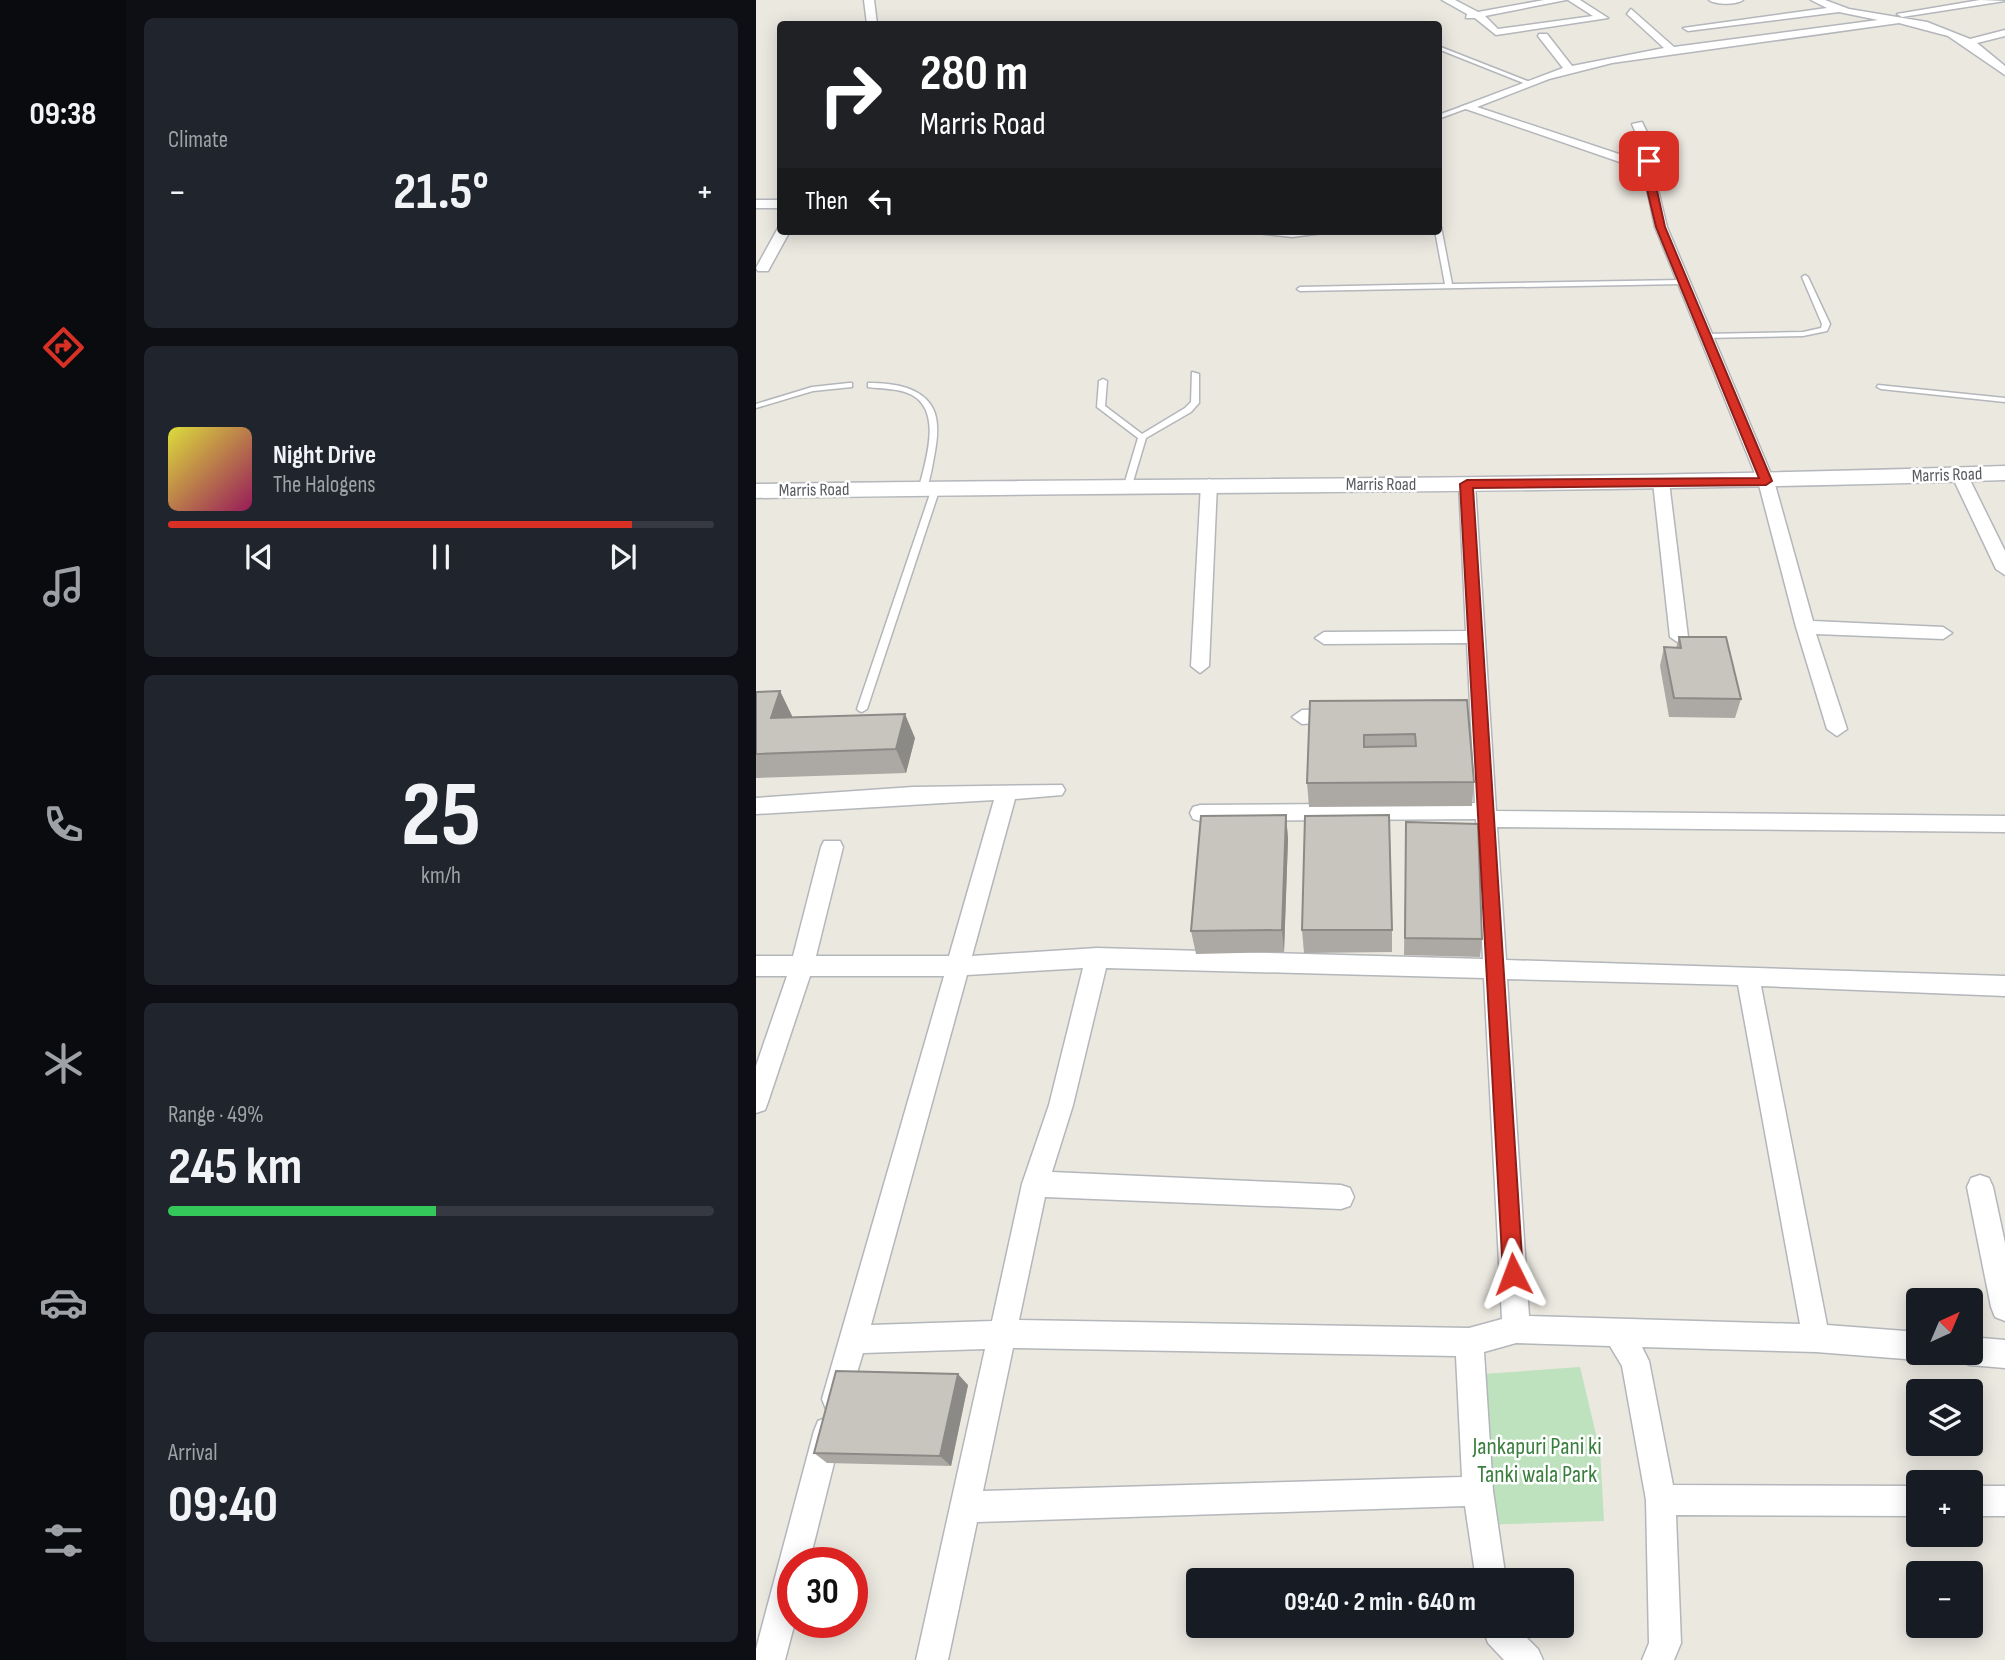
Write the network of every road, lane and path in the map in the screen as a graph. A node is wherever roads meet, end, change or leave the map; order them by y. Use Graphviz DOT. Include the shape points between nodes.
graph roads {
  1 [pos="869,0"];
  2 [pos="1447,0"];
  3 [pos="1561,0"];
  4 [pos="1573,0"];
  5 [pos="1714,0"];
  6 [pos="1738,0"];
  7 [pos="1816,0"];
  8 [pos="2001,0"];
  9 [pos="1836,10"];
  10 [pos="1631,12"];
  11 [pos="1477,15"];
  12 [pos="1462,17"];
  13 [pos="1876,17"];
  14 [pos="1900,20"];
  15 [pos="872,21"];
  16 [pos="1688,28"];
  17 [pos="2005,33"];
  18 [pos="1543,36"];
  19 [pos="1970,42"];
  20 [pos="1442,49"];
  21 [pos="1673,51"];
  22 [pos="1570,69"];
  23 [pos="2005,72"];
  24 [pos="1528,83"];
  25 [pos="1466,107"];
  26 [pos="1442,116"];
  27 [pos="1638,124"];
  28 [pos="1649,167"];
  29 [pos="756,204"];
  30 [pos="777,205"];
  31 [pos="781,235"];
  32 [pos="1439,235"];
  33 [pos="763,268"];
  34 [pos="1805,276"];
  35 [pos="1682,282"];
  36 [pos="1449,287"];
  37 [pos="1300,289"];
  38 [pos="1704,336"];
  39 [pos="1195,374"];
  40 [pos="1103,381"];
  41 [pos="849,385"];
  42 [pos="871,385"];
  43 [pos="1881,387"];
  44 [pos="2005,400"];
  45 [pos="756,406"];
  46 [pos="1142,437"];
  47 [pos="2005,473"];
  48 [pos="1958,474"];
  49 [pos="1766,481"];
  50 [pos="1661,482"];
  51 [pos="1209,484"];
  52 [pos="1467,484"];
  53 [pos="1128,485"];
  54 [pos="930,488"];
  55 [pos="757,495"];
  56 [pos="2005,569"];
  57 [pos="1805,627"];
  58 [pos="1943,633"];
  59 [pos="1475,637"];
  60 [pos="1679,637"];
  61 [pos="1324,638"];
  62 [pos="1200,666"];
  63 [pos="862,709"];
  64 [pos="1356,716"];
  65 [pos="1302,717"];
  66 [pos="1838,729"];
  67 [pos="1055,790"];
  68 [pos="1007,792"];
  69 [pos="756,806"];
  70 [pos="1200,813"];
  71 [pos="1486,815"];
  72 [pos="2005,824"];
  73 [pos="832,847"];
  74 [pos="1097,958"];
  75 [pos="802,965"];
  76 [pos="756,966"];
  77 [pos="960,966"];
  78 [pos="1495,969"];
  79 [pos="1748,976"];
  80 [pos="2005,986"];
  81 [pos="756,1102"];
  82 [pos="1035,1184"];
  83 [pos="1980,1187"];
  84 [pos="1341,1198"];
  85 [pos="2005,1307"];
  86 [pos="1516,1329"];
  87 [pos="1616,1332"];
  88 [pos="1002,1334"];
  89 [pos="1816,1338"];
  90 [pos="852,1340"];
  91 [pos="1469,1342"];
  92 [pos="1906,1345"];
  93 [pos="1983,1352"];
  94 [pos="2005,1354"];
  95 [pos="1478,1491"];
  96 [pos="1661,1500"];
  97 [pos="1906,1501"];
  98 [pos="1983,1501"];
  99 [pos="2005,1501"];
  100 [pos="963,1507"];
  101 [pos="798,1547"];
  102 [pos="1489,1568"];
  103 [pos="777,1628"];
  104 [pos="1505,1638"];
  105 [pos="769,1660"];
  106 [pos="932,1660"];
  107 [pos="1527,1660"];
  108 [pos="1658,1660"];
  1 -- 15 [label="street"];
  2 -- 11 [label="street"];
  3 -- 11 [label="street"];
  4 -- 11 [label="street" via="1603,18 1496,32"];
  5 -- 6 [label="street"];
  7 -- 9 [label="street"];
  8 -- 13 [label="street"];
  9 -- 13 [label="street"];
  9 -- 16 [label="street"];
  10 -- 21 [label="street"];
  11 -- 12 [label="street"];
  13 -- 14 [label="street"];
  14 -- 19 [label="street" via="1944,30"];
  14 -- 21 [label="street"];
  17 -- 19 [label="street"];
  18 -- 22 [label="street"];
  19 -- 23 [label="street"];
  20 -- 24 [label="lane"];
  21 -- 22 [label="street"];
  22 -- 24 [label="street"];
  24 -- 25 [label="street"];
  25 -- 26 [label="lane"];
  25 -- 28 [label="street"];
  27 -- 28 [label="street" via="1649,149"];
  28 -- 35 [label="street" via="1661,227"];
  29 -- 30 [label="street"];
  31 -- 33 [label="street"];
  32 -- 36 [label="lane"];
  34 -- 38 [label="lane" via="1823,314 1824,329 1803,334"];
  35 -- 36 [label="lane"];
  35 -- 38 [label="street"];
  36 -- 37 [label="lane"];
  38 -- 49 [label="street"];
  39 -- 46 [label="lane" via="1195,403"];
  40 -- 46 [label="lane" via="1101,407"];
  41 -- 45 [label="lane" via="812,389"];
  42 -- 54 [label="lane" via="911,389 926,402 934,418"];
  43 -- 44 [label="lane"];
  46 -- 53 [label="lane"];
  47 -- 48 [label="street, Marris Road"];
  48 -- 49 [label="street, Marris Road"];
  48 -- 56 [label="street"];
  49 -- 50 [label="street, Marris Road"];
  49 -- 57 [label="street"];
  50 -- 52 [label="street, Marris Road"];
  50 -- 60 [label="street"];
  51 -- 52 [label="street, Marris Road"];
  51 -- 53 [label="street, Marris Road"];
  51 -- 62 [label="street"];
  52 -- 59 [label="street"];
  53 -- 54 [label="street, Marris Road"];
  54 -- 55 [label="street, Marris Road"];
  54 -- 63 [label="lane"];
  57 -- 58 [label="street"];
  57 -- 66 [label="street"];
  59 -- 61 [label="street"];
  59 -- 71 [label="street" via="1473,714"];
  64 -- 65 [label="street"];
  67 -- 68 [label="street"];
  68 -- 69 [label="street"];
  68 -- 77 [label="street"];
  70 -- 71 [label="street"];
  71 -- 72 [label="street"];
  71 -- 78 [label="street"];
  73 -- 75 [label="street"];
  74 -- 77 [label="street"];
  74 -- 78 [label="street"];
  74 -- 82 [label="street" via="1061,1105"];
  75 -- 76 [label="street"];
  75 -- 77 [label="street"];
  75 -- 81 [label="street"];
  77 -- 90 [label="street"];
  78 -- 79 [label="street"];
  78 -- 86 [label="street"];
  79 -- 80 [label="street"];
  79 -- 89 [label="street"];
  82 -- 84 [label="street"];
  82 -- 88 [label="street"];
  83 -- 85 [label="street"];
  86 -- 87 [label="street"];
  86 -- 91 [label="street"];
  87 -- 89 [label="street"];
  87 -- 96 [label="street" via="1635,1361"];
  88 -- 90 [label="street"];
  88 -- 91 [label="street"];
  88 -- 100 [label="street"];
  89 -- 92 [label="street"];
  90 -- 101 [label="street"];
  91 -- 95 [label="street"];
  93 -- 94 [label="street"];
  95 -- 100 [label="street"];
  95 -- 102 [label="street"];
  96 -- 97 [label="street"];
  96 -- 108 [label="street" via="1665,1643"];
  98 -- 99 [label="street"];
  100 -- 106 [label="street"];
  103 -- 105 [label="street"];
  104 -- 107 [label="street"];
}
